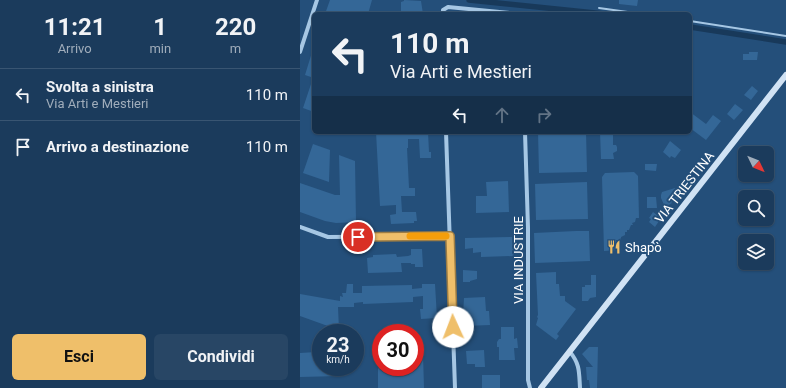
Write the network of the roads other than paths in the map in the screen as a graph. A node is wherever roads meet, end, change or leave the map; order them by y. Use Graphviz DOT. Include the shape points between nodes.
graph roads {
  1 [pos="317,0"];
  2 [pos="599,8"];
  3 [pos="313,12"];
  4 [pos="443,12"];
  5 [pos="499,12"];
  6 [pos="628,12"];
  7 [pos="312,15"];
  8 [pos="692,21"];
  9 [pos="786,36"];
  10 [pos="300,52"];
  11 [pos="786,75"];
  12 [pos="446,134"];
  13 [pos="525,134"];
  14 [pos="300,227"];
  15 [pos="450,236"];
  16 [pos="570,352"];
  17 [pos="455,388"];
  18 [pos="530,388"];
  19 [pos="541,388"];
  20 [pos="580,388"];
  1 -- 3 [label="street"];
  2 -- 6 [label="lane"];
  4 -- 5 [label="street" via="448,7"];
  7 -- 10 [label="street"];
  8 -- 9 [label="lane"];
  11 -- 16 [label="main road, VIA TRIESTINA"];
  12 -- 15 [label="street"];
  13 -- 18 [label="street, VIA INDUSTRIE"];
  14 -- 15 [label="street" via="328,237"];
  15 -- 17 [label="street"];
  16 -- 19 [label="main road, VIA TRIESTINA"];
  16 -- 20 [label="street" via="577,360"];
}
